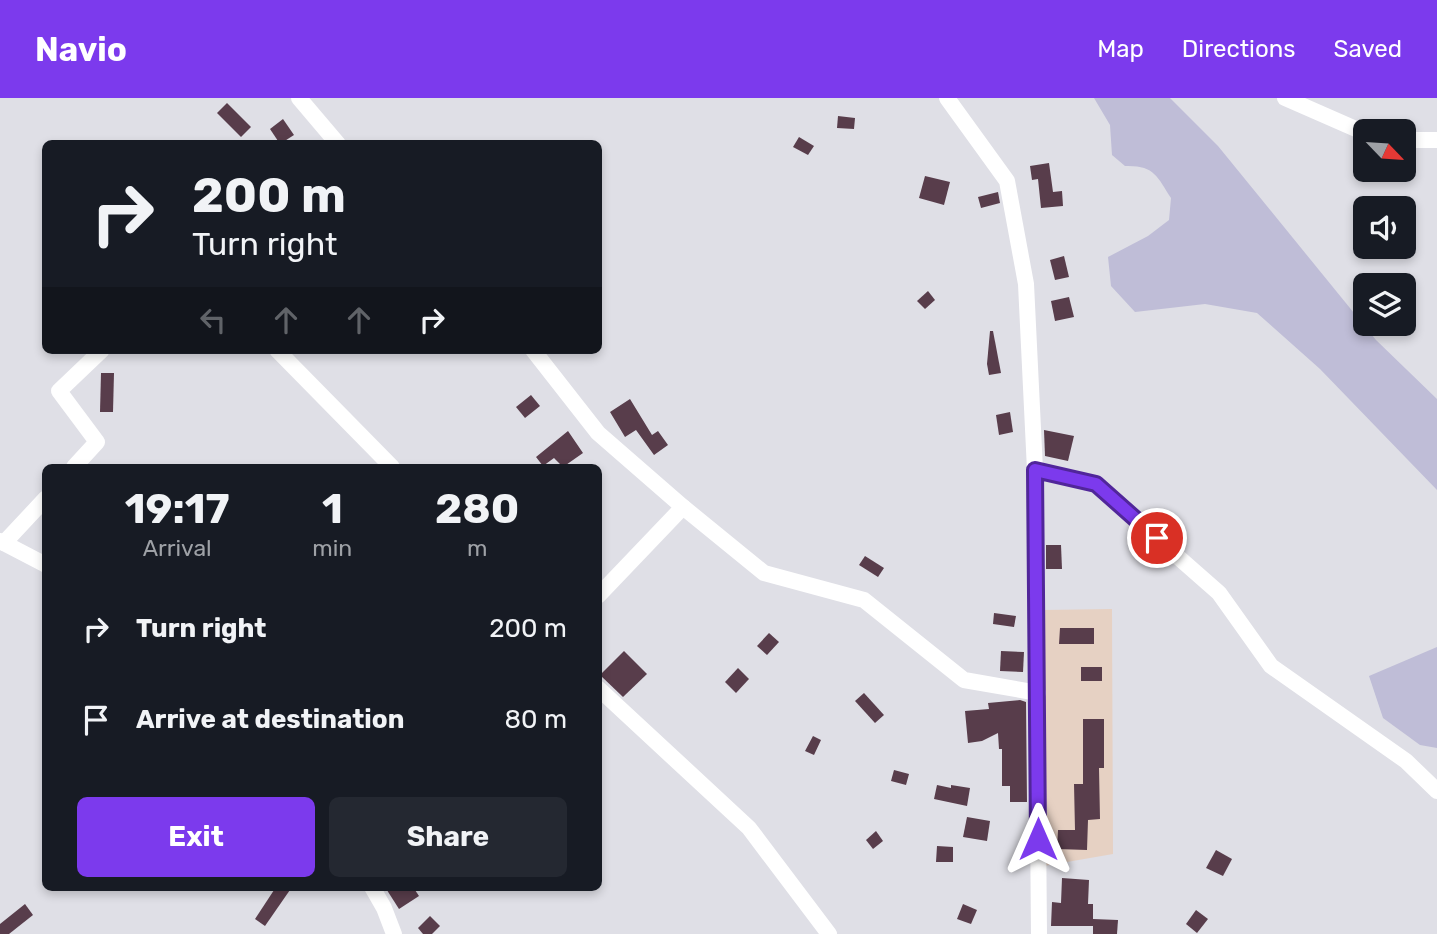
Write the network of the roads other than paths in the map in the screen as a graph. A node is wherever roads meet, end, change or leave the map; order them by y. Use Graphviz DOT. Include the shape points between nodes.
graph roads {
  1 [pos="299,98"];
  2 [pos="947,98"];
  3 [pos="1285,98"];
  4 [pos="1353,128"];
  5 [pos="335,140"];
  6 [pos="1416,140"];
  7 [pos="1437,140"];
  8 [pos="98,354"];
  9 [pos="281,354"];
  10 [pos="536,354"];
  11 [pos="77,464"];
  12 [pos="389,464"];
  13 [pos="1035,470"];
  14 [pos="42,502"];
  15 [pos="683,507"];
  16 [pos="2,542"];
  17 [pos="42,563"];
  18 [pos="602,592"];
  19 [pos="602,692"];
  20 [pos="1038,693"];
  21 [pos="1437,791"];
  22 [pos="374,891"];
  23 [pos="394,934"];
  24 [pos="829,934"];
  25 [pos="1040,934"];
  1 -- 5 [label="street"];
  2 -- 13 [label="street" via="1007,181 1026,284"];
  3 -- 4 [label="street"];
  6 -- 7 [label="street"];
  8 -- 11 [label="street" via="59,391 97,442"];
  9 -- 12 [label="street"];
  10 -- 15 [label="street" via="598,433"];
  13 -- 20 [label="street"];
  13 -- 21 [label="street" via="1096,484 1219,593 1271,666 1406,761"];
  14 -- 16 [label="street"];
  15 -- 18 [label="street"];
  15 -- 20 [label="street" via="764,573 864,600 964,680"];
  16 -- 17 [label="street"];
  19 -- 24 [label="street" via="749,828"];
  20 -- 25 [label="street"];
  22 -- 23 [label="street"];
}
